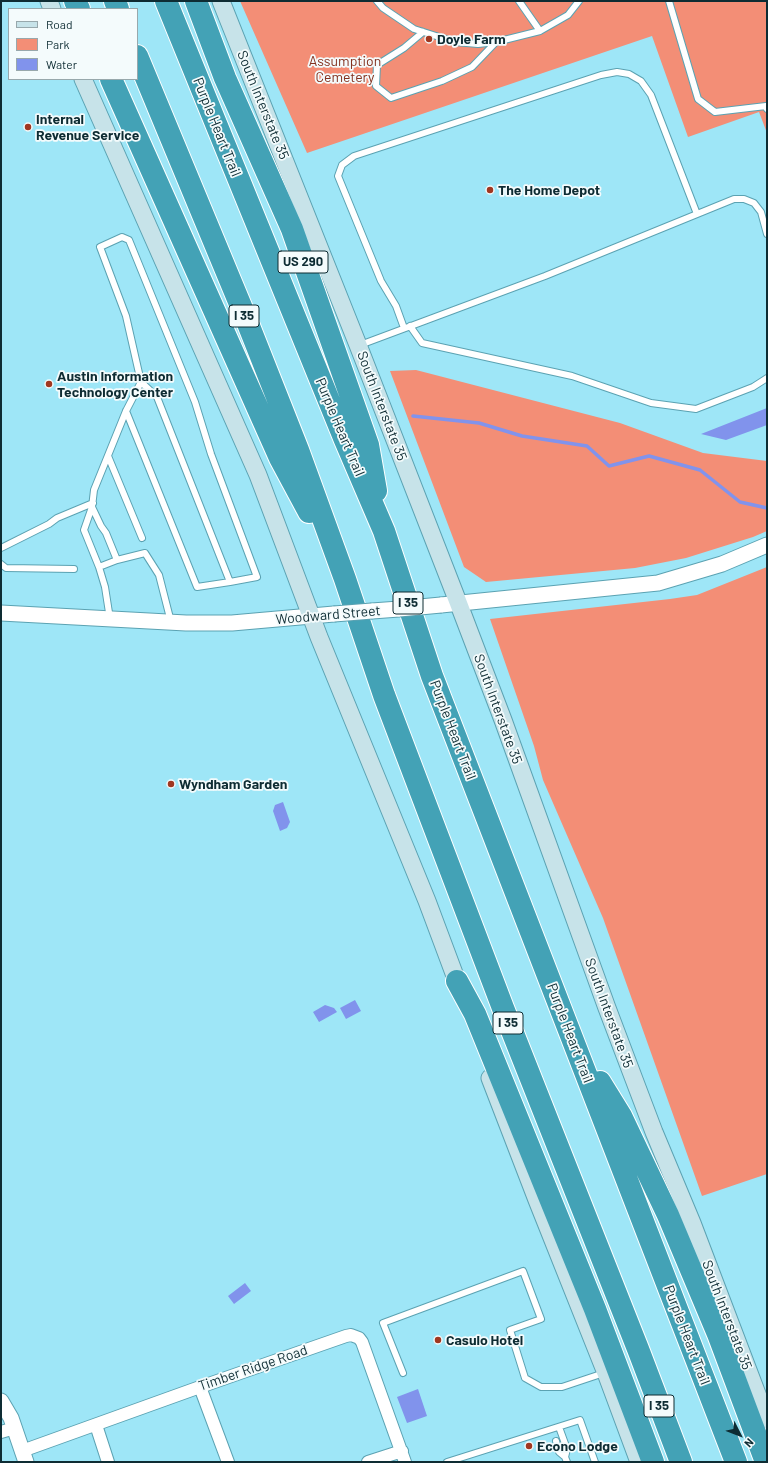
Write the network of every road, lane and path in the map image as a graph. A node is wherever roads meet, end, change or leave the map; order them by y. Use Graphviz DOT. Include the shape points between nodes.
graph roads {
  1 [pos="166,1"];
  2 [pos="196,1"];
  3 [pos="221,1"];
  4 [pos="377,1"];
  5 [pos="519,1"];
  6 [pos="579,1"];
  7 [pos="669,1"];
  8 [pos="423,32"];
  9 [pos="540,32"];
  10 [pos="496,42"];
  11 [pos="138,58"];
  12 [pos="83,80"];
  13 [pos="111,80"];
  14 [pos="767,109"];
  15 [pos="697,214"];
  16 [pos="767,234"];
  17 [pos="407,327"];
  18 [pos="358,345"];
  19 [pos="767,378"];
  20 [pos="141,382"];
  21 [pos="126,411"];
  22 [pos="108,456"];
  23 [pos="92,505"];
  24 [pos="384,531"];
  25 [pos="142,538"];
  26 [pos="767,545"];
  27 [pos="1,548"];
  28 [pos="117,560"];
  29 [pos="1,564"];
  30 [pos="99,566"];
  31 [pos="74,569"];
  32 [pos="345,579"];
  33 [pos="230,582"];
  34 [pos="458,602"];
  35 [pos="1,613"];
  36 [pos="311,616"];
  37 [pos="110,619"];
  38 [pos="171,622"];
  39 [pos="457,981"];
  40 [pos="570,1032"];
  41 [pos="638,1349"];
  42 [pos="402,1373"];
  43 [pos="606,1373"];
  44 [pos="200,1387"];
  45 [pos="1,1401"];
  46 [pos="767,1420"];
  47 [pos="96,1424"];
  48 [pos="559,1427"];
  49 [pos="8,1430"];
  50 [pos="556,1441"];
  51 [pos="24,1456"];
  52 [pos="403,1456"];
  53 [pos="566,1459"];
  54 [pos="108,1462"];
  55 [pos="228,1462"];
  56 [pos="368,1462"];
  57 [pos="448,1462"];
  58 [pos="595,1462"];
  59 [pos="638,1462"];
  60 [pos="653,1462"];
  61 [pos="656,1462"];
  62 [pos="681,1462"];
  63 [pos="736,1462"];
  64 [pos="766,1462"];
  1 -- 24 [label="highway, Purple Heart Trail / I 35"];
  2 -- 24 [label="highway, US 290" via="225,78 292,228 368,445"];
  3 -- 18 [label="main road, South Interstate 35"];
  4 -- 8 [label="lane" via="414,29"];
  5 -- 9 [label="lane"];
  6 -- 9 [label="lane" via="568,15"];
  7 -- 14 [label="lane" via="698,98 716,112 766,106"];
  8 -- 10 [label="lane" via="455,42"];
  8 -- 10 [label="lane" via="404,48 376,65 376,86 391,98 442,81 472,67"];
  9 -- 10 [label="lane"];
  11 -- 32 [label="highway, I 35" via="298,450"];
  12 -- 36 [label="main road" via="258,475"];
  13 -- 32 [label="highway" via="280,458"];
  15 -- 16 [label="lane" via="734,199 744,199 754,203 761,212"];
  15 -- 17 [label="lane" via="545,276"];
  15 -- 17 [label="lane" via="652,95 641,81 629,74 616,72 601,75 354,156 342,165 338,176 381,281"];
  17 -- 18 [label="lane"];
  17 -- 19 [label="lane" via="422,343 572,376 650,403 696,409 753,387"];
  18 -- 34 [label="main road, South Interstate 35"];
  20 -- 21 [label="lane"];
  20 -- 33 [label="lane" via="157,397"];
  20 -- 33 [label="lane" via="126,316 100,247 122,237 129,240 195,402 211,454 257,577"];
  21 -- 22 [label="lane"];
  21 -- 33 [label="lane" via="197,587"];
  22 -- 23 [label="lane" via="94,490"];
  22 -- 25 [label="lane"];
  23 -- 27 [label="lane" via="57,518"];
  23 -- 28 [label="lane"];
  23 -- 30 [label="lane" via="84,530"];
  24 -- 40 [label="highway, Purple Heart Trail / I 35" via="432,676"];
  26 -- 34 [label="street, Woodward Street" via="722,564 658,583"];
  28 -- 30 [label="lane"];
  28 -- 38 [label="lane" via="145,553 159,575"];
  29 -- 31 [label="lane" via="6,568"];
  30 -- 37 [label="lane"];
  32 -- 41 [label="highway, I 35" via="384,695 497,993"];
  34 -- 36 [label="street, Woodward Street, bridge"];
  34 -- 46 [label="main road, South Interstate 35" via="606,1008"];
  35 -- 37 [label="street, Woodward Street"];
  36 -- 38 [label="street, Woodward Street" via="232,623"];
  36 -- 39 [label="main road"];
  37 -- 38 [label="street, Woodward Street"];
  39 -- 43 [label="main road" via="502,1112"];
  39 -- 60 [label="highway" via="475,1014 595,1310"];
  40 -- 63 [label="highway, Purple Heart Trail / I 35"];
  40 -- 64 [label="highway" via="621,1116 668,1215 718,1334"];
  41 -- 61 [label="highway" via="642,1407"];
  41 -- 62 [label="highway, I 35"];
  42 -- 43 [label="lane" via="383,1323 523,1271 541,1319 510,1330 525,1378 541,1387 562,1387"];
  43 -- 59 [label="main road"];
  44 -- 47 [label="street, Timber Ridge Road"];
  44 -- 52 [label="street, Timber Ridge Road" via="346,1336 355,1336 362,1342"];
  44 -- 55 [label="street"];
  45 -- 49 [label="street"];
  47 -- 51 [label="street, Timber Ridge Road"];
  47 -- 54 [label="street"];
  48 -- 53 [label="lane" via="567,1449"];
  48 -- 57 [label="lane"];
  48 -- 58 [label="lane" via="580,1420"];
  49 -- 51 [label="street"];
  50 -- 53 [label="lane"];
  52 -- 56 [label="street"];
}
